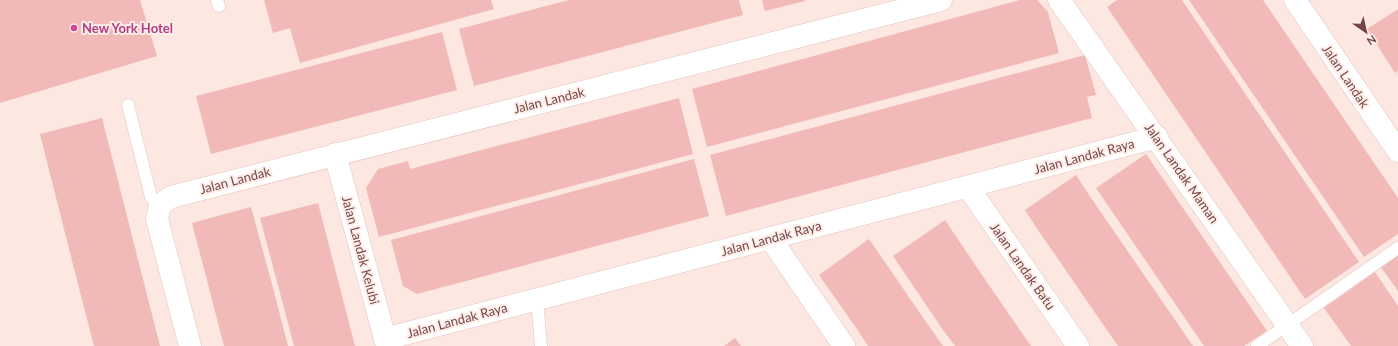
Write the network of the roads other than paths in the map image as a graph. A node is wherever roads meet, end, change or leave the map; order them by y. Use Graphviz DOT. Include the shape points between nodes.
graph roads {
  1 [pos="941,0"];
  2 [pos="1059,0"];
  3 [pos="1294,0"];
  4 [pos="128,105"];
  5 [pos="1157,137"];
  6 [pos="1398,151"];
  7 [pos="335,154"];
  8 [pos="968,187"];
  9 [pos="160,205"];
  10 [pos="770,238"];
  11 [pos="1398,248"];
  12 [pos="538,299"];
  13 [pos="1288,325"];
  14 [pos="386,342"];
  15 [pos="190,346"];
  16 [pos="541,346"];
  17 [pos="844,346"];
  18 [pos="1078,346"];
  19 [pos="1258,346"];
  20 [pos="1302,346"];
  1 -- 7 [label="street, Jalan Landak"];
  2 -- 5 [label="street, Jalan Landak Maman"];
  3 -- 6 [label="street, Jalan Landak"];
  4 -- 9 [label="lane" via="151,197"];
  5 -- 8 [label="street, Jalan Landak Raya"];
  5 -- 13 [label="street, Jalan Landak Maman"];
  7 -- 9 [label="street, Jalan Landak" via="172,197"];
  7 -- 14 [label="street, Jalan Landak Kelubi"];
  8 -- 10 [label="street, Jalan Landak Raya"];
  8 -- 18 [label="street, Jalan Landak Batu"];
  9 -- 15 [label="street" via="158,219"];
  10 -- 12 [label="street, Jalan Landak Raya"];
  10 -- 17 [label="street"];
  11 -- 13 [label="lane"];
  12 -- 14 [label="street, Jalan Landak Raya"];
  12 -- 16 [label="lane"];
  13 -- 19 [label="lane"];
  13 -- 20 [label="street, Jalan Landak Maman"];
}
